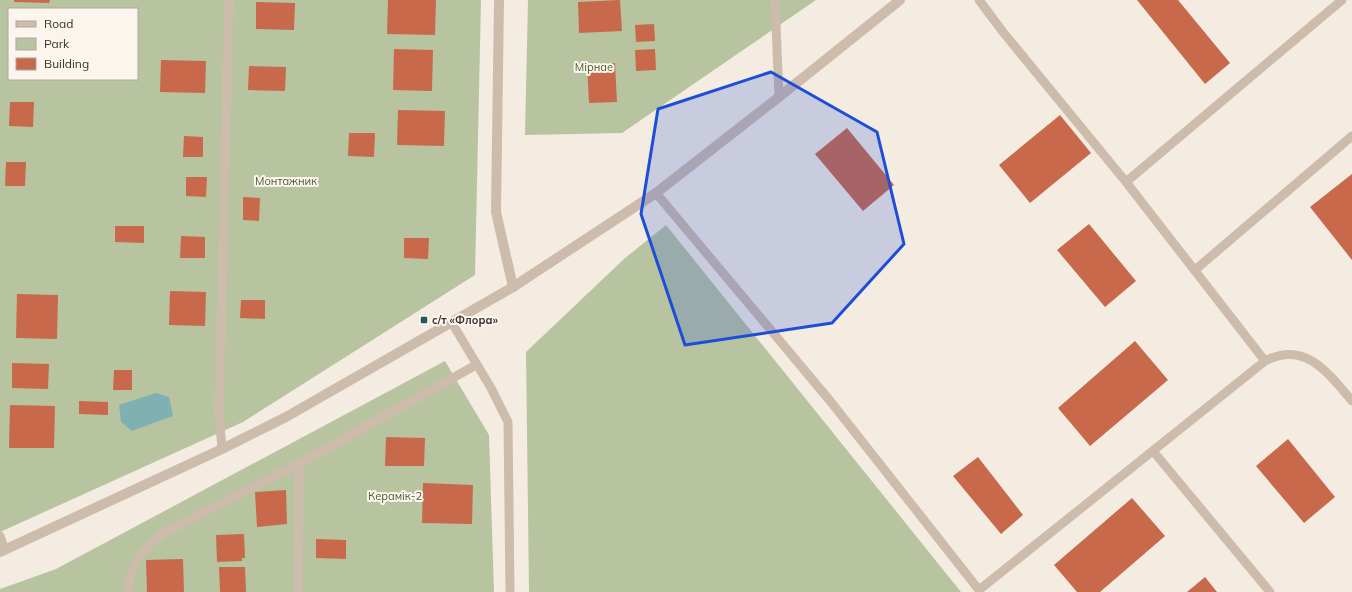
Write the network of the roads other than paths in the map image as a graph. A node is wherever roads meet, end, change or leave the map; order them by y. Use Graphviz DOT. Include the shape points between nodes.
graph roads {
  1 [pos="229,0"];
  2 [pos="499,0"];
  3 [pos="775,0"];
  4 [pos="979,0"];
  5 [pos="1342,0"];
  6 [pos="896,2"];
  7 [pos="779,97"];
  8 [pos="1352,136"];
  9 [pos="1126,182"];
  10 [pos="656,193"];
  11 [pos="1195,270"];
  12 [pos="513,287"];
  13 [pos="452,323"];
  14 [pos="1265,361"];
  15 [pos="476,365"];
  16 [pos="1352,401"];
  17 [pos="222,449"];
  18 [pos="1153,451"];
  19 [pos="299,464"];
  20 [pos="0,536"];
  21 [pos="2,551"];
  22 [pos="979,591"];
  23 [pos="128,592"];
  24 [pos="298,592"];
  25 [pos="510,592"];
  26 [pos="1270,592"];
  1 -- 17 [label="lane" via="219,412"];
  2 -- 12 [label="street" via="496,212"];
  3 -- 7 [label="lane"];
  4 -- 9 [label="lane"];
  5 -- 9 [label="lane"];
  6 -- 7 [label="street"];
  7 -- 10 [label="street"];
  8 -- 11 [label="lane"];
  9 -- 11 [label="lane"];
  10 -- 12 [label="street"];
  10 -- 22 [label="lane" via="831,402"];
  11 -- 14 [label="lane"];
  12 -- 13 [label="street"];
  13 -- 15 [label="lane"];
  13 -- 17 [label="street" via="286,417"];
  14 -- 16 [label="lane" via="1282,353 1311,360 1328,373"];
  14 -- 18 [label="lane"];
  15 -- 19 [label="lane"];
  15 -- 25 [label="lane" via="508,422"];
  17 -- 21 [label="street"];
  18 -- 22 [label="lane"];
  18 -- 26 [label="lane"];
  19 -- 23 [label="lane" via="152,541 136,561 131,572"];
  19 -- 24 [label="lane"];
  20 -- 21 [label="lane"];
}
